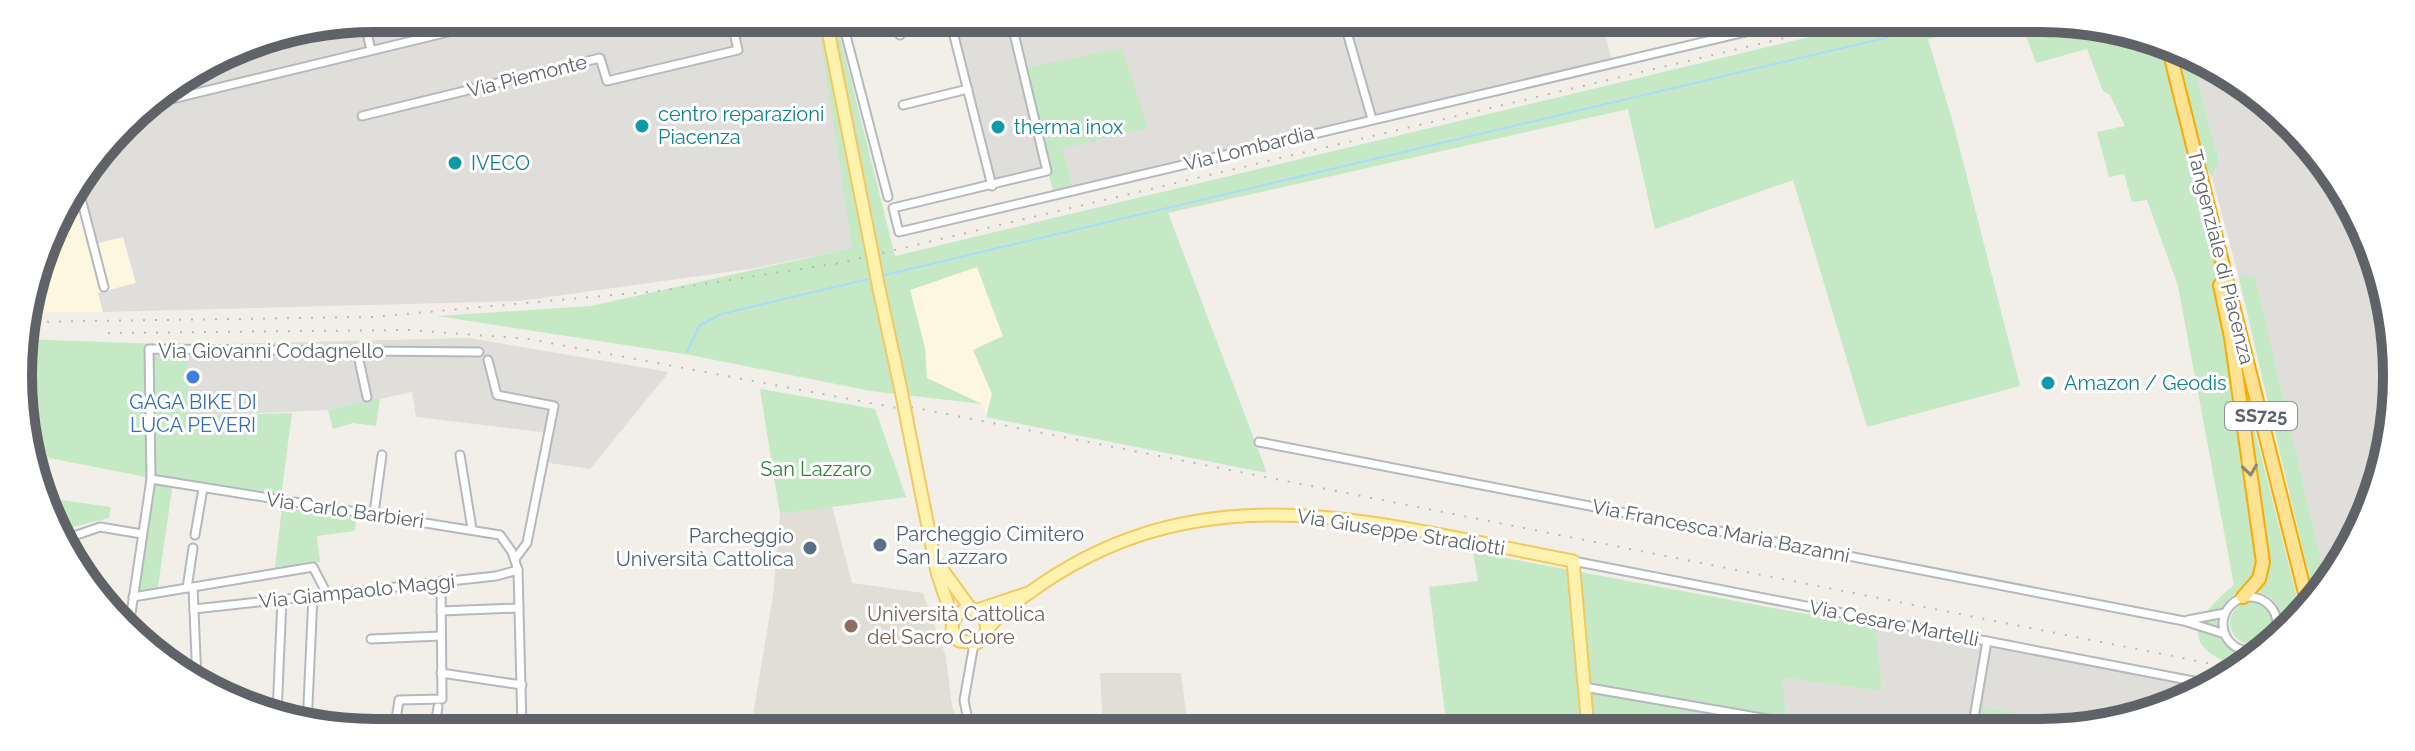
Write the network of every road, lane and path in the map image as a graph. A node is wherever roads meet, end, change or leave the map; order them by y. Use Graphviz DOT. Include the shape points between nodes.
graph roads {
  1 [pos="367,32"];
  2 [pos="447,32"];
  3 [pos="734,32"];
  4 [pos="828,32"];
  5 [pos="845,32"];
  6 [pos="899,32"];
  7 [pos="953,32"];
  8 [pos="1014,32"];
  9 [pos="1347,32"];
  10 [pos="1745,32"];
  11 [pos="900,35"];
  12 [pos="371,50"];
  13 [pos="2171,58"];
  14 [pos="968,89"];
  15 [pos="172,99"];
  16 [pos="903,105"];
  17 [pos="362,116"];
  18 [pos="1372,119"];
  19 [pos="992,186"];
  20 [pos="888,197"];
  21 [pos="81,199"];
  22 [pos="2214,227"];
  23 [pos="104,287"];
  24 [pos="357,351"];
  25 [pos="479,352"];
  26 [pos="488,360"];
  27 [pos="367,397"];
  28 [pos="1259,442"];
  29 [pos="382,455"];
  30 [pos="460,455"];
  31 [pos="151,479"];
  32 [pos="203,488"];
  33 [pos="374,513"];
  34 [pos="472,529"];
  35 [pos="142,534"];
  36 [pos="195,535"];
  37 [pos="72,537"];
  38 [pos="193,548"];
  39 [pos="515,559"];
  40 [pos="936,561"];
  41 [pos="1573,561"];
  42 [pos="518,570"];
  43 [pos="441,581"];
  44 [pos="190,587"];
  45 [pos="326,592"];
  46 [pos="1029,593"];
  47 [pos="2305,593"];
  48 [pos="313,595"];
  49 [pos="133,597"];
  50 [pos="2243,597"];
  51 [pos="282,599"];
  52 [pos="519,608"];
  53 [pos="194,609"];
  54 [pos="974,609"];
  55 [pos="441,611"];
  56 [pos="2225,613"];
  57 [pos="131,616"];
  58 [pos="953,620"];
  59 [pos="2184,621"];
  60 [pos="2278,623"];
  61 [pos="987,631"];
  62 [pos="2225,634"];
  63 [pos="441,636"];
  64 [pos="371,639"];
  65 [pos="1987,641"];
  66 [pos="974,644"];
  67 [pos="2246,650"];
  68 [pos="196,668"];
  69 [pos="441,673"];
  70 [pos="2196,681"];
  71 [pos="522,685"];
  72 [pos="1584,687"];
  73 [pos="277,704"];
  74 [pos="438,707"];
  75 [pos="308,712"];
  76 [pos="396,719"];
  77 [pos="436,719"];
  78 [pos="522,719"];
  79 [pos="968,719"];
  80 [pos="1587,719"];
  81 [pos="1768,719"];
  82 [pos="1974,719"];
  1 -- 12 [label="street"];
  2 -- 12 [label="street"];
  3 -- 17 [label="street, Via Piemonte" via="738,50 607,81 600,58"];
  4 -- 40 [label="main road, bridge"];
  5 -- 20 [label="street"];
  6 -- 11 [label="street"];
  7 -- 14 [label="street"];
  8 -- 19 [label="street, Via Lombardia" via="1047,171"];
  9 -- 18 [label="street"];
  10 -- 18 [label="street, Via Lombardia"];
  12 -- 15 [label="street"];
  13 -- 22 [label="highway, Tangenziale di Piacenza / SS725"];
  14 -- 16 [label="street"];
  14 -- 19 [label="street"];
  18 -- 19 [label="street, Via Lombardia" via="899,232 893,208"];
  21 -- 23 [label="street"];
  22 -- 47 [label="highway, Tangenziale di Piacenza / SS725"];
  22 -- 50 [label="highway, one-way" via="2214,259 2231,337 2263,562 2259,579"];
  24 -- 25 [label="street, Via Giovanni Codagnello"];
  24 -- 27 [label="street"];
  24 -- 31 [label="street, Via Giovanni Codagnello" via="149,349"];
  26 -- 39 [label="street" via="497,395 554,406 527,543"];
  28 -- 59 [label="street, Via Francesca Maria Bazanni"];
  29 -- 33 [label="street"];
  30 -- 34 [label="street"];
  31 -- 32 [label="street, Via Carlo Barbieri"];
  31 -- 35 [label="street, Via Giovanni Codagnello"];
  32 -- 33 [label="street, Via Carlo Barbieri"];
  32 -- 36 [label="street"];
  33 -- 34 [label="street, Via Carlo Barbieri"];
  34 -- 39 [label="street, Via Carlo Barbieri" via="500,535"];
  35 -- 37 [label="street" via="100,527"];
  35 -- 49 [label="street, Via Giovanni Codagnello"];
  38 -- 44 [label="street"];
  39 -- 42 [label="street, Via Carlo Barbieri"];
  40 -- 54 [label="main road"];
  40 -- 58 [label="main road"];
  41 -- 46 [label="main road, Via Giuseppe Stradiotti" via="1331,517 1256,513 1203,518 1141,536"];
  41 -- 65 [label="street, Via Cesare Martelli"];
  41 -- 72 [label="main road"];
  42 -- 43 [label="street, Via Giampaolo Maggi"];
  42 -- 52 [label="street, Via Carlo Barbieri"];
  43 -- 45 [label="street, Via Giampaolo Maggi"];
  43 -- 55 [label="street"];
  44 -- 45 [label="street" via="313,567"];
  44 -- 49 [label="street"];
  44 -- 53 [label="street"];
  45 -- 48 [label="street, Via Giampaolo Maggi"];
  46 -- 54 [label="main road, Via Giuseppe Stradiotti"];
  46 -- 61 [label="main road, Via Giuseppe Stradiotti"];
  48 -- 51 [label="street, Via Giampaolo Maggi"];
  48 -- 75 [label="street"];
  49 -- 57 [label="street, Via Giovanni Codagnello"];
  50 -- 56 [label="street"];
  50 -- 60 [label="street" via="2267,602"];
  51 -- 53 [label="street, Via Giampaolo Maggi"];
  51 -- 73 [label="street"];
  52 -- 55 [label="street"];
  52 -- 71 [label="street, Via Carlo Barbieri"];
  53 -- 68 [label="street"];
  54 -- 58 [label="main road"];
  54 -- 61 [label="main road" via="985,618"];
  55 -- 63 [label="street"];
  56 -- 59 [label="street"];
  56 -- 62 [label="street"];
  58 -- 66 [label="main road" via="956,639"];
  59 -- 62 [label="street"];
  61 -- 66 [label="main road"];
  62 -- 67 [label="street"];
  63 -- 64 [label="street"];
  63 -- 69 [label="street"];
  65 -- 70 [label="street, Via Cesare Martelli"];
  65 -- 82 [label="street"];
  66 -- 79 [label="street" via="964,700"];
  69 -- 71 [label="street"];
  69 -- 76 [label="street" via="442,699 399,700"];
  71 -- 78 [label="street, Via Carlo Barbieri"];
  72 -- 80 [label="main road"];
  72 -- 81 [label="street"];
  74 -- 77 [label="street"];
}
